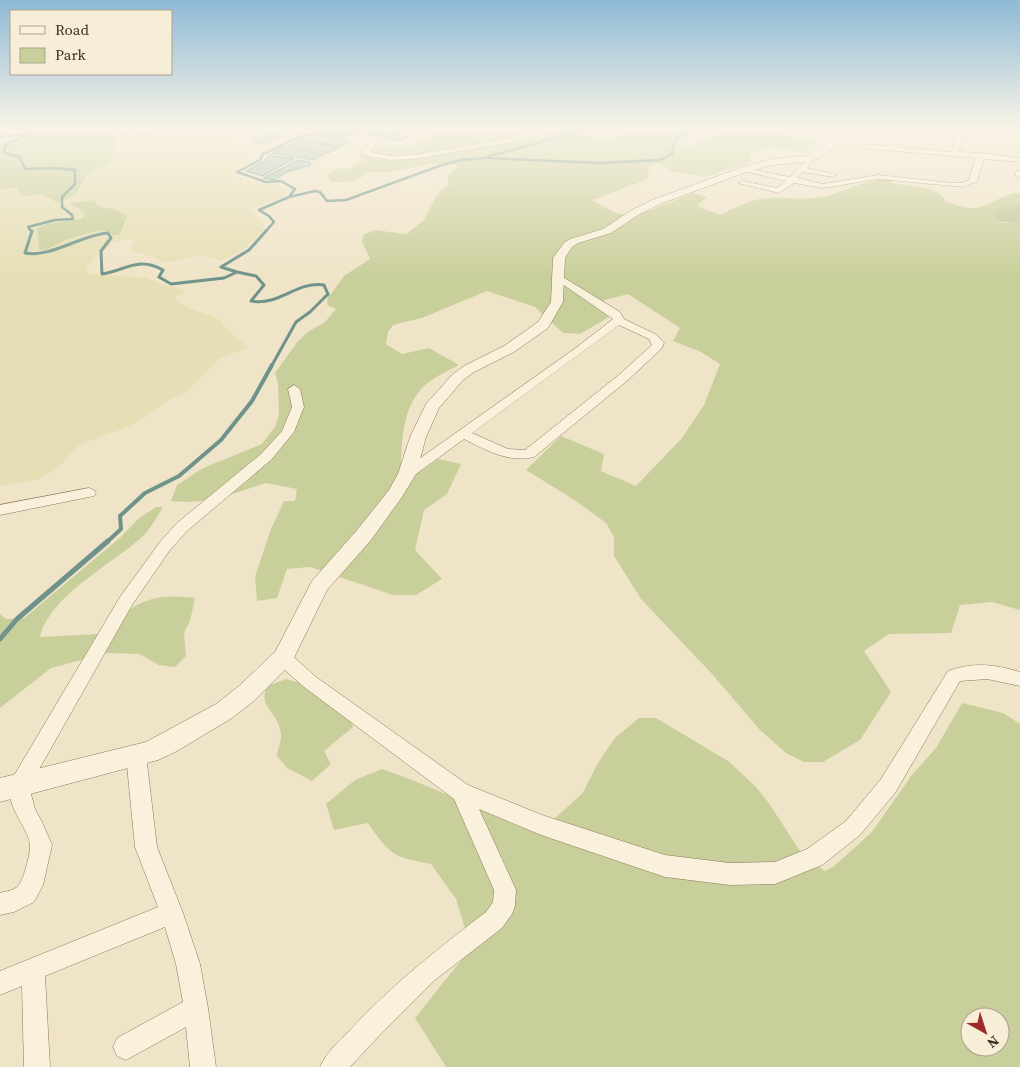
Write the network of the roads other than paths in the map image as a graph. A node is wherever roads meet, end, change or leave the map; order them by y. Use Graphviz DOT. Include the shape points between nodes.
graph roads {
  1 [pos="736,178"];
  2 [pos="746,178"];
  3 [pos="760,178"];
  4 [pos="795,178"];
  5 [pos="880,178"];
  6 [pos="898,178"];
  7 [pos="974,178"];
  8 [pos="792,181"];
  9 [pos="558,277"];
  10 [pos="618,320"];
  11 [pos="294,389"];
  12 [pos="464,434"];
  13 [pos="407,474"];
  14 [pos="89,493"];
  15 [pos="0,510"];
  16 [pos="284,658"];
  17 [pos="1020,679"];
  18 [pos="136,755"];
  19 [pos="10,788"];
  20 [pos="461,792"];
  21 [pos="0,904"];
  22 [pos="172,913"];
  23 [pos="33,970"];
  24 [pos="0,983"];
  25 [pos="196,1008"];
  26 [pos="126,1047"];
  27 [pos="341,1063"];
  28 [pos="37,1067"];
  29 [pos="203,1067"];
  1 -- 9 [label="street" via="656,202 607,231 574,241 558,258"];
  2 -- 8 [label="street" via="779,191"];
  3 -- 8 [label="street"];
  4 -- 8 [label="street"];
  5 -- 8 [label="street" via="823,186"];
  6 -- 7 [label="street" via="959,186"];
  9 -- 10 [label="street" via="616,314"];
  9 -- 13 [label="street" via="557,302 544,325 458,377 432,407"];
  10 -- 12 [label="street"];
  10 -- 12 [label="street" via="652,337 658,346 624,378 529,454 512,456"];
  11 -- 19 [label="street" via="298,407 288,432 266,457 182,527 165,546 126,601"];
  12 -- 13 [label="street"];
  13 -- 16 [label="street" via="383,511 319,586"];
  14 -- 15 [label="street"];
  16 -- 18 [label="street" via="224,711 169,743"];
  16 -- 20 [label="street" via="310,682"];
  17 -- 20 [label="street" via="980,670 954,676 888,786 853,828 814,857 776,873 730,874 665,866 541,825"];
  18 -- 19 [label="street"];
  18 -- 22 [label="street" via="146,847"];
  19 -- 21 [label="street" via="41,845 32,885 26,894"];
  20 -- 27 [label="street" via="505,890 504,906 494,920 427,972"];
  22 -- 23 [label="street"];
  22 -- 25 [label="street" via="188,964"];
  23 -- 24 [label="street"];
  23 -- 28 [label="street"];
  25 -- 26 [label="street"];
  25 -- 29 [label="street"];
}
